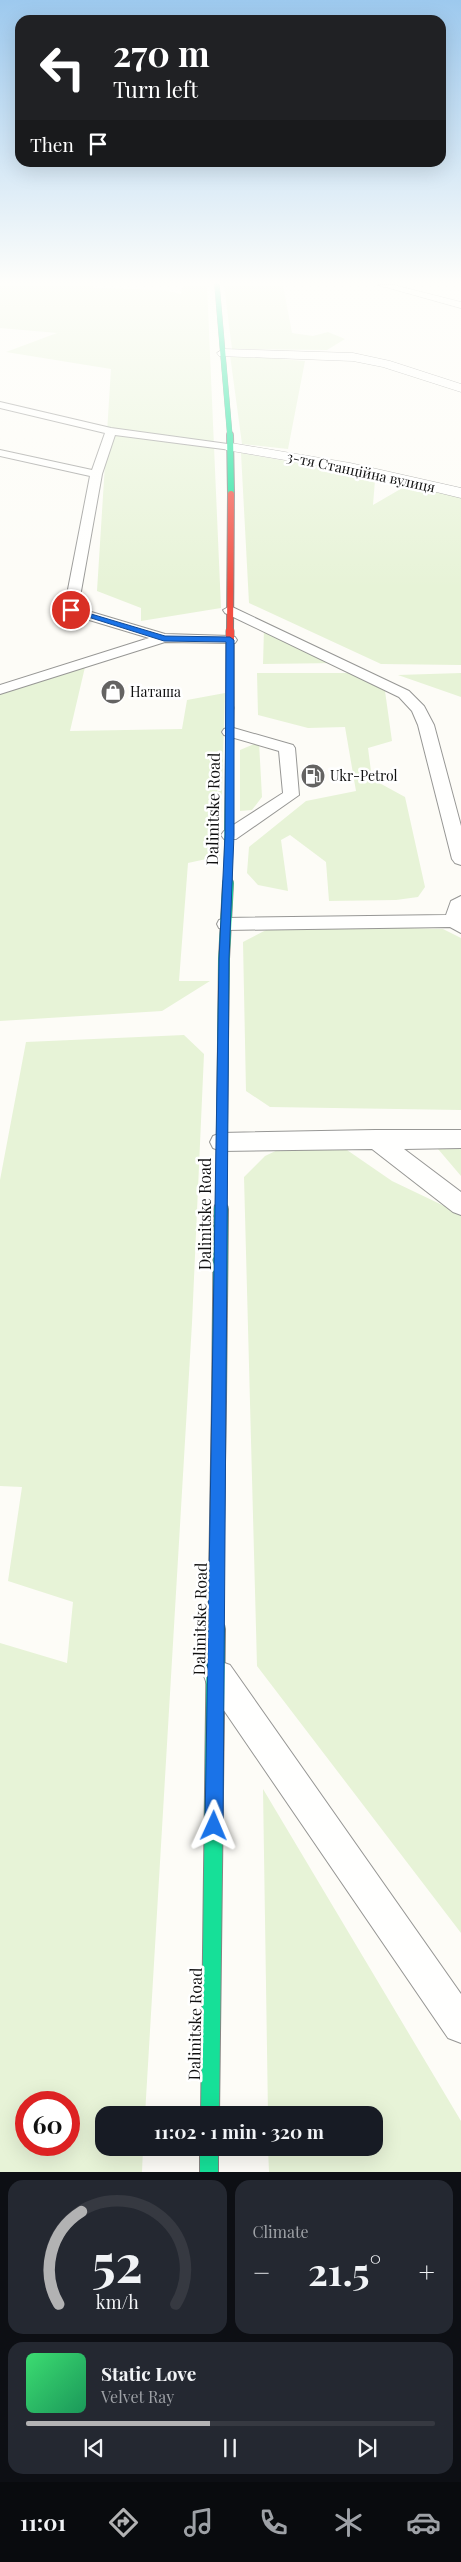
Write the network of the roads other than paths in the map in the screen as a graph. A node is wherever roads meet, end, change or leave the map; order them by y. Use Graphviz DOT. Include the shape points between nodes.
graph roads {
  1 [pos="226,386"];
  2 [pos="0,405"];
  3 [pos="111,432"];
  4 [pos="231,447"];
  5 [pos="0,453"];
  6 [pos="96,474"];
  7 [pos="461,494"];
  8 [pos="230,610"];
  9 [pos="164,638"];
  10 [pos="230,640"];
  11 [pos="0,690"];
  12 [pos="230,732"];
  13 [pos="230,835"];
  14 [pos="461,859"];
  15 [pos="461,902"];
  16 [pos="226,924"];
  17 [pos="457,924"];
  18 [pos="461,1138"];
  19 [pos="376,1139"];
  20 [pos="221,1142"];
  21 [pos="461,1206"];
  22 [pos="216,1672"];
  23 [pos="461,2025"];
  24 [pos="210,2106"];
  25 [pos="209,2156"];
  26 [pos="209,2172"];
  1 -- 4 [label="main road, Dalinitske Road"];
  2 -- 3 [label="lane"];
  3 -- 4 [label="lane"];
  3 -- 6 [label="lane"];
  4 -- 7 [label="street, 3-тя Станційна вулиця" via="350,467"];
  4 -- 8 [label="main road, Dalinitske Road"];
  5 -- 6 [label="lane"];
  6 -- 9 [label="lane" via="71,610"];
  8 -- 10 [label="main road, Dalinitske Road"];
  8 -- 14 [label="lane" via="404,694 419,708"];
  9 -- 10 [label="lane"];
  9 -- 11 [label="lane"];
  10 -- 12 [label="main road, Dalinitske Road"];
  12 -- 13 [label="main road, Dalinitske Road"];
  12 -- 13 [label="lane" via="287,748 291,796"];
  13 -- 16 [label="main road, Dalinitske Road"];
  15 -- 17 [label="lane" via="457,905"];
  16 -- 17 [label="lane"];
  16 -- 20 [label="main road, Dalinitske Road"];
  18 -- 19 [label="lane"];
  19 -- 20 [label="lane"];
  19 -- 21 [label="lane"];
  20 -- 22 [label="main road, Dalinitske Road"];
  22 -- 23 [label="lane"];
  22 -- 24 [label="main road, Dalinitske Road"];
  25 -- 26 [label="main road"];
}
